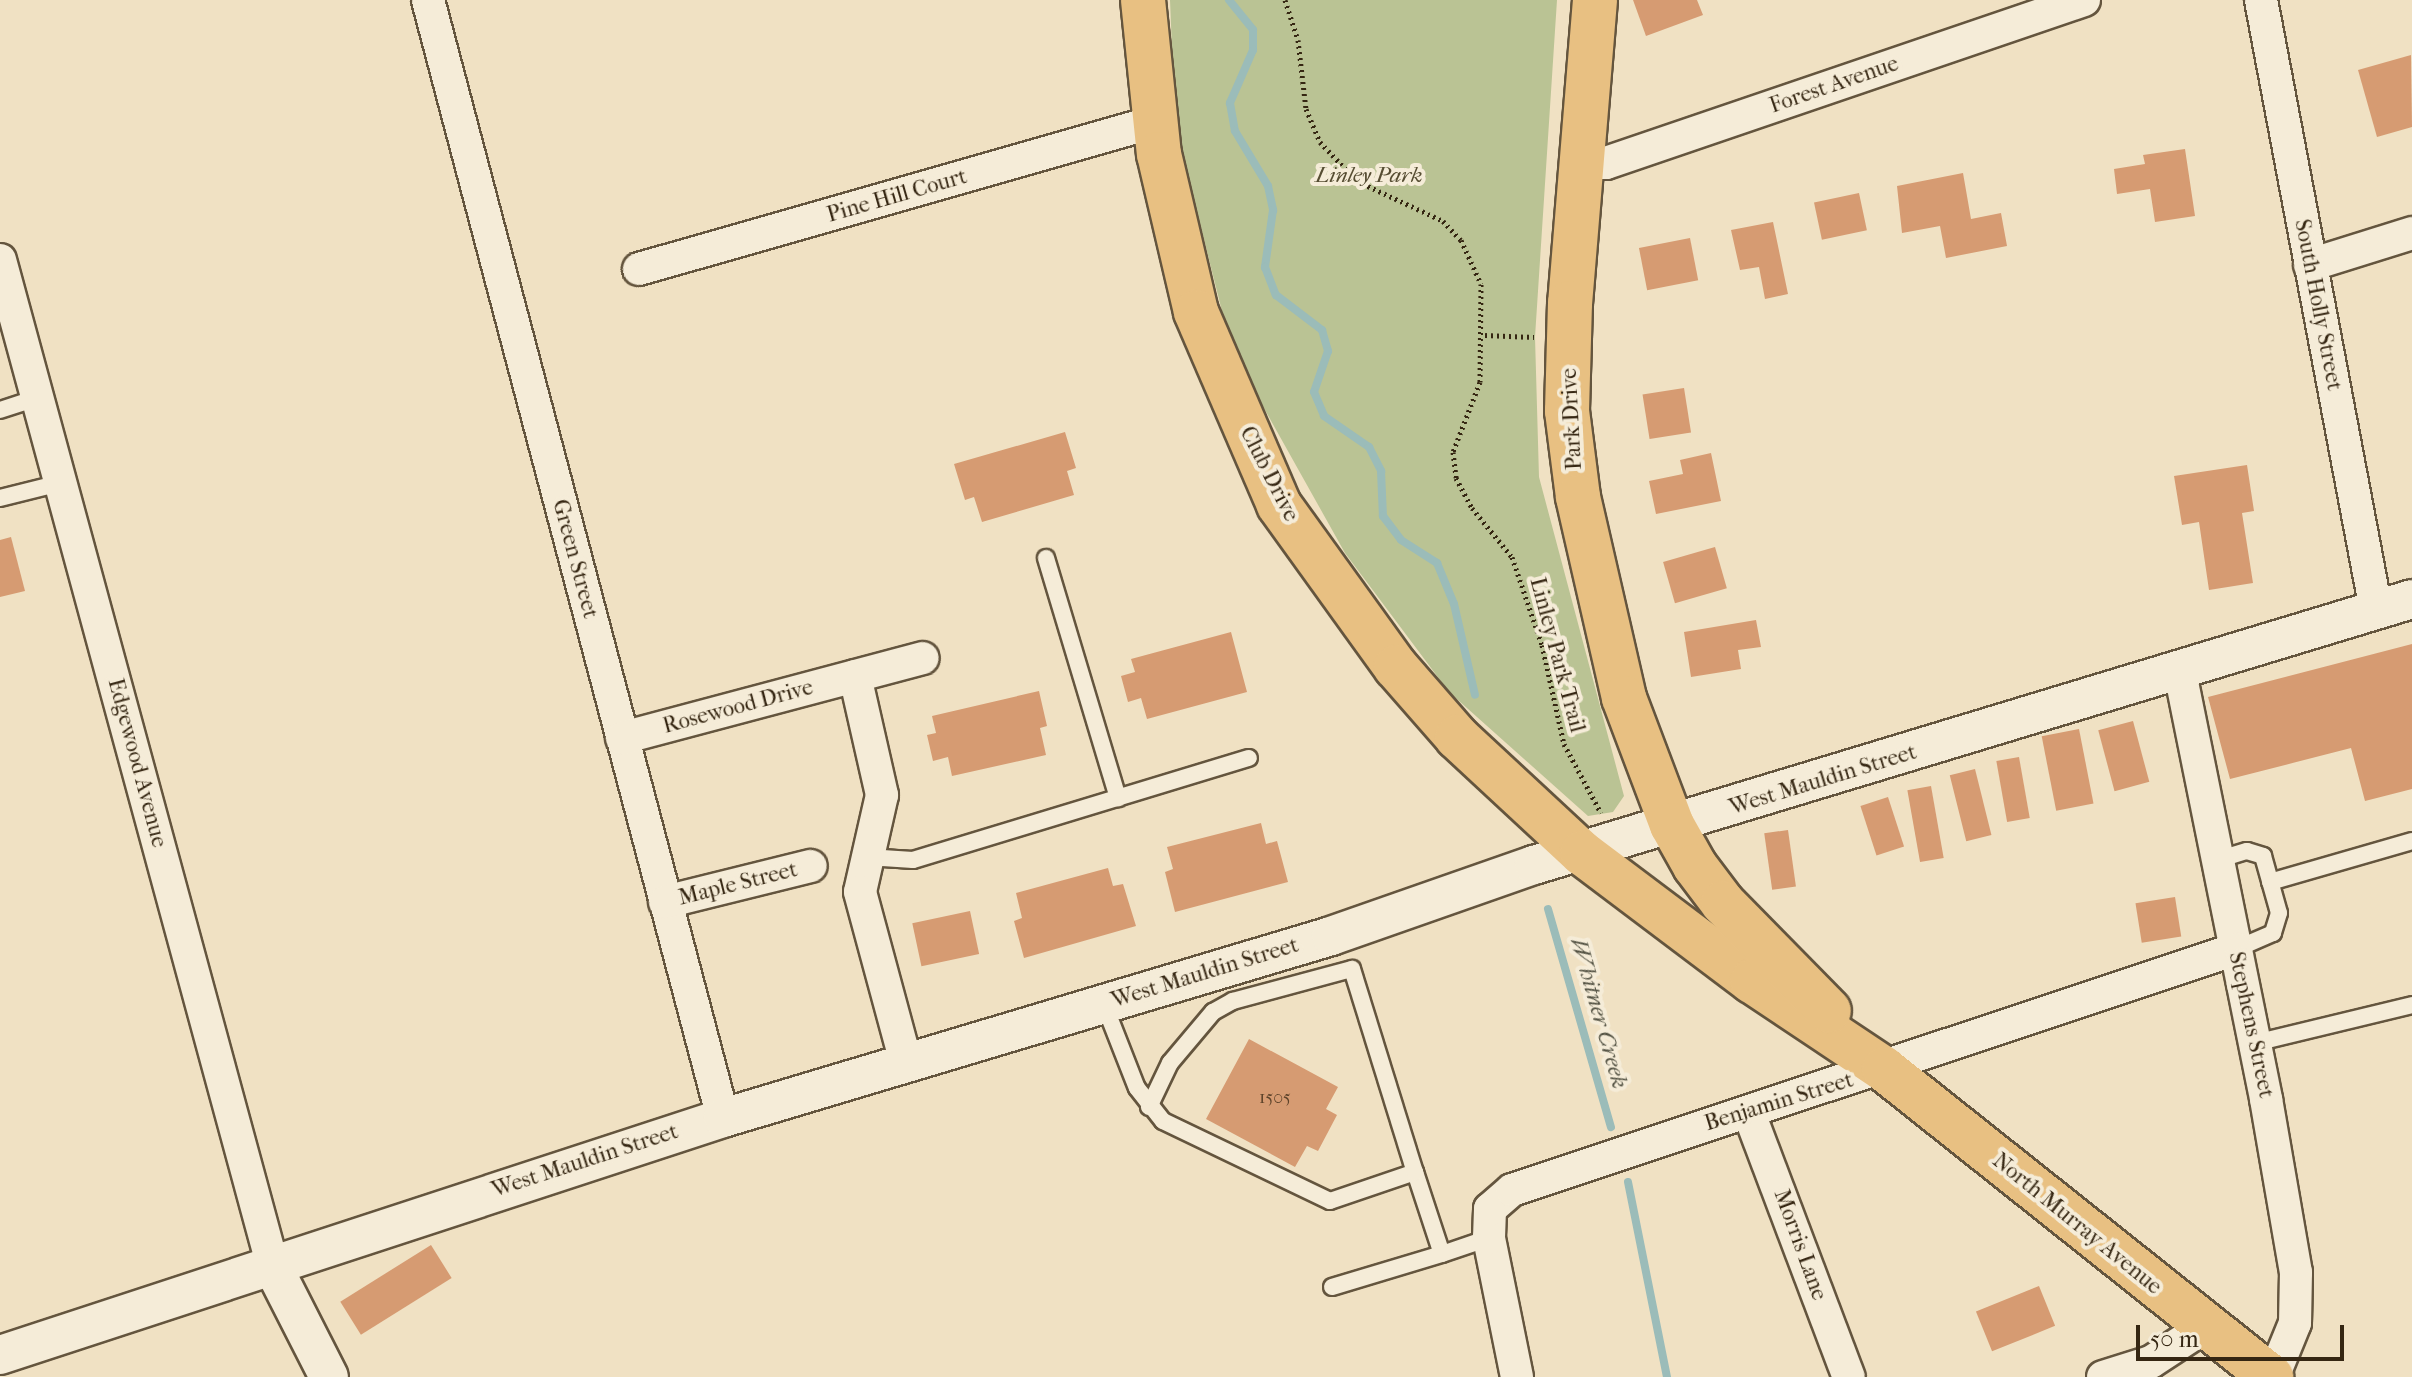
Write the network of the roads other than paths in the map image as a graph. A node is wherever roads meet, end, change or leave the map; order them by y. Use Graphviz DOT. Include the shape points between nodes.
graph roads {
  1 [pos="428,0"];
  2 [pos="1143,0"];
  3 [pos="1595,0"];
  4 [pos="2084,0"];
  5 [pos="2261,0"];
  6 [pos="1154,122"];
  7 [pos="1582,163"];
  8 [pos="2412,233"];
  9 [pos="0,260"];
  10 [pos="2310,265"];
  11 [pos="639,269"];
  12 [pos="38,398"];
  13 [pos="0,410"];
  14 [pos="60,483"];
  15 [pos="0,498"];
  16 [pos="1046,558"];
  17 [pos="2412,599"];
  18 [pos="2376,610"];
  19 [pos="923,658"];
  20 [pos="2180,672"];
  21 [pos="855,676"];
  22 [pos="622,738"];
  23 [pos="1249,758"];
  24 [pos="1118,798"];
  25 [pos="1672,825"];
  26 [pos="2412,841"];
  27 [pos="1601,847"];
  28 [pos="867,857"];
  29 [pos="2217,860"];
  30 [pos="811,866"];
  31 [pos="2270,882"];
  32 [pos="665,902"];
  33 [pos="2236,949"];
  34 [pos="1104,1004"];
  35 [pos="2412,1005"];
  36 [pos="2255,1043"];
  37 [pos="906,1062"];
  38 [pos="1884,1069"];
  39 [pos="1149,1107"];
  40 [pos="1749,1113"];
  41 [pos="723,1118"];
  42 [pos="1415,1172"];
  43 [pos="1489,1238"];
  44 [pos="1442,1254"];
  45 [pos="273,1267"];
  46 [pos="1332,1287"];
  47 [pos="2204,1327"];
  48 [pos="0,1355"];
  49 [pos="329,1377"];
  50 [pos="1517,1377"];
  51 [pos="1849,1377"];
  52 [pos="2103,1377"];
  53 [pos="2272,1377"];
  1 -- 22 [label="street, Green Street"];
  2 -- 6 [label="main road, Club Drive"];
  3 -- 7 [label="main road, Park Drive"];
  4 -- 7 [label="street, Forest Avenue" via="1606,163"];
  5 -- 10 [label="street, South Holly Street"];
  6 -- 11 [label="street, Pine Hill Court"];
  6 -- 27 [label="main road, Club Drive" via="1196,312 1279,505 1406,679 1457,737"];
  7 -- 25 [label="main road, Park Drive" via="1567,411 1578,497 1624,698"];
  8 -- 10 [label="street"];
  9 -- 12 [label="street, Edgewood Avenue"];
  10 -- 18 [label="street, South Holly Street"];
  12 -- 13 [label="lane"];
  12 -- 14 [label="street, Edgewood Avenue"];
  14 -- 15 [label="lane"];
  14 -- 45 [label="street, Edgewood Avenue"];
  16 -- 24 [label="lane"];
  17 -- 18 [label="street, West Mauldin Street"];
  18 -- 20 [label="street, West Mauldin Street"];
  19 -- 21 [label="street, Rosewood Drive"];
  20 -- 25 [label="street, West Mauldin Street"];
  20 -- 29 [label="street, Stephens Street"];
  21 -- 22 [label="street, Rosewood Drive"];
  21 -- 28 [label="street" via="882,795 878,831"];
  22 -- 32 [label="street, Green Street"];
  23 -- 24 [label="lane"];
  24 -- 28 [label="lane" via="913,860"];
  25 -- 27 [label="street, West Mauldin Street"];
  25 -- 38 [label="main road, North Murray Avenue" via="1723,903"];
  26 -- 31 [label="lane"];
  27 -- 34 [label="street, West Mauldin Street"];
  27 -- 38 [label="main road, North Murray Avenue" via="1752,981"];
  28 -- 37 [label="street" via="860,892"];
  29 -- 31 [label="lane" via="2255,852 2263,856"];
  29 -- 33 [label="street, Stephens Street"];
  30 -- 32 [label="street, Maple Street"];
  31 -- 33 [label="lane" via="2278,923 2273,933"];
  32 -- 41 [label="street, Green Street"];
  33 -- 36 [label="street, Stephens Street"];
  33 -- 38 [label="street, Benjamin Street"];
  34 -- 37 [label="street, West Mauldin Street"];
  34 -- 39 [label="lane"];
  35 -- 36 [label="lane"];
  36 -- 53 [label="street, Stephens Street" via="2296,1272 2295,1323"];
  37 -- 41 [label="street, West Mauldin Street"];
  38 -- 40 [label="street, Benjamin Street"];
  38 -- 47 [label="main road, North Murray Avenue"];
  39 -- 42 [label="lane" via="1163,1121 1330,1201"];
  39 -- 42 [label="lane" via="1170,1063 1200,1022 1233,1001 1352,969"];
  40 -- 43 [label="street, Benjamin Street" via="1631,1146 1512,1190 1490,1209"];
  40 -- 51 [label="street, Morris Lane"];
  41 -- 45 [label="street, West Mauldin Street" via="336,1240"];
  42 -- 44 [label="lane"];
  43 -- 44 [label="lane"];
  43 -- 50 [label="street, Benjamin Street"];
  44 -- 46 [label="lane"];
  45 -- 48 [label="street, West Mauldin Street"];
  45 -- 49 [label="street"];
  47 -- 52 [label="street" via="2151,1362"];
  47 -- 53 [label="main road, North Murray Avenue"];
}
